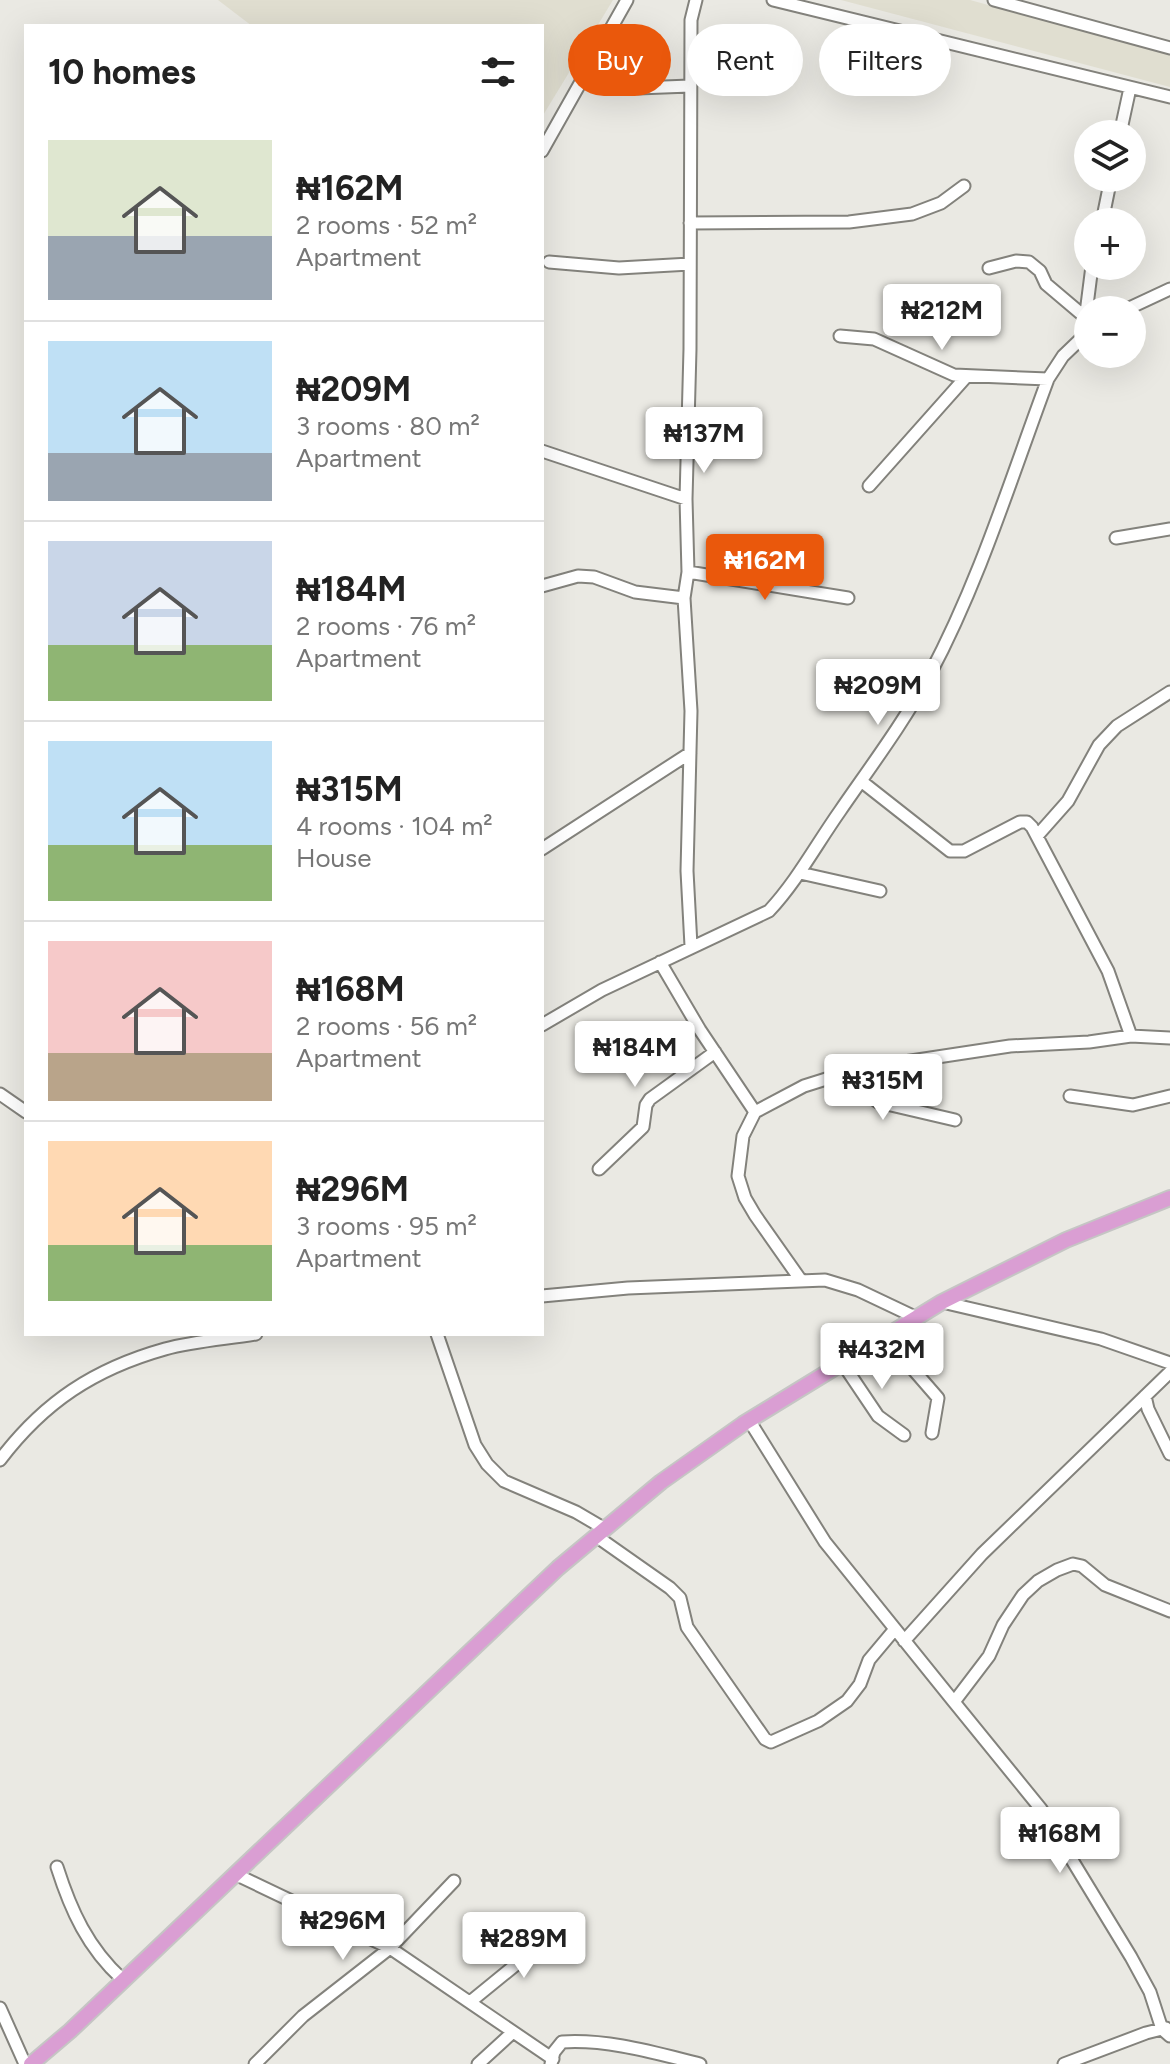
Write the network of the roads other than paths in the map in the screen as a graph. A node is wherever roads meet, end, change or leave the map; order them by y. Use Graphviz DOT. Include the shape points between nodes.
graph roads {
  1 [pos="627,0"];
  2 [pos="696,0"];
  3 [pos="773,0"];
  4 [pos="994,0"];
  5 [pos="691,24"];
  6 [pos="1170,48"];
  7 [pos="1130,88"];
  8 [pos="690,96"];
  9 [pos="1170,97"];
  10 [pos="1123,120"];
  11 [pos="544,147"];
  12 [pos="964,186"];
  13 [pos="690,223"];
  14 [pos="549,262"];
  15 [pos="690,264"];
  16 [pos="989,268"];
  17 [pos="1170,289"];
  18 [pos="1146,300"];
  19 [pos="1074,308"];
  20 [pos="840,336"];
  21 [pos="1074,345"];
  22 [pos="966,377"];
  23 [pos="1048,379"];
  24 [pos="544,452"];
  25 [pos="869,486"];
  26 [pos="686,499"];
  27 [pos="1170,529"];
  28 [pos="1116,538"];
  29 [pos="688,572"];
  30 [pos="544,585"];
  31 [pos="684,598"];
  32 [pos="848,598"];
  33 [pos="1170,692"];
  34 [pos="690,753"];
  35 [pos="861,781"];
  36 [pos="1037,836"];
  37 [pos="544,848"];
  38 [pos="800,873"];
  39 [pos="880,891"];
  40 [pos="691,946"];
  41 [pos="660,962"];
  42 [pos="544,1024"];
  43 [pos="1131,1036"];
  44 [pos="1170,1038"];
  45 [pos="715,1052"];
  46 [pos="858,1069"];
  47 [pos="0,1094"];
  48 [pos="1070,1096"];
  49 [pos="1170,1096"];
  50 [pos="24,1111"];
  51 [pos="755,1112"];
  52 [pos="955,1120"];
  53 [pos="599,1169"];
  54 [pos="1170,1198"];
  55 [pos="800,1279"];
  56 [pos="544,1296"];
  57 [pos="942,1302"];
  58 [pos="917,1318"];
  59 [pos="230,1336"];
  60 [pos="438,1336"];
  61 [pos="885,1337"];
  62 [pos="205,1338"];
  63 [pos="1170,1363"];
  64 [pos="843,1364"];
  65 [pos="1170,1372"];
  66 [pos="1145,1396"];
  67 [pos="749,1420"];
  68 [pos="932,1433"];
  69 [pos="904,1435"];
  70 [pos="1170,1454"];
  71 [pos="0,1460"];
  72 [pos="600,1532"];
  73 [pos="1170,1611"];
  74 [pos="895,1629"];
  75 [pos="904,1641"];
  76 [pos="954,1702"];
  77 [pos="57,1867"];
  78 [pos="235,1874"];
  79 [pos="454,1881"];
  80 [pos="556,1932"];
  81 [pos="390,1948"];
  82 [pos="122,1979"];
  83 [pos="470,2002"];
  84 [pos="0,2008"];
  85 [pos="1167,2031"];
  86 [pos="512,2033"];
  87 [pos="552,2061"];
  88 [pos="28,2064"];
  89 [pos="255,2064"];
  90 [pos="478,2064"];
  91 [pos="700,2064"];
  92 [pos="1064,2064"];
  1 -- 11 [label="street"];
  2 -- 5 [label="street"];
  3 -- 7 [label="street"];
  4 -- 6 [label="street"];
  7 -- 9 [label="street"];
  7 -- 10 [label="street"];
  8 -- 13 [label="street"];
  12 -- 13 [label="street" via="926,210 897,216 849,222"];
  13 -- 15 [label="street"];
  14 -- 15 [label="street" via="619,268"];
  15 -- 26 [label="street"];
  16 -- 19 [label="street" via="1029,262"];
  17 -- 18 [label="street"];
  20 -- 22 [label="street" via="874,339"];
  21 -- 23 [label="street"];
  22 -- 23 [label="street"];
  22 -- 25 [label="street"];
  23 -- 35 [label="street" via="990,544 930,674"];
  24 -- 26 [label="street"];
  26 -- 29 [label="street"];
  27 -- 28 [label="street"];
  29 -- 31 [label="street"];
  29 -- 32 [label="street"];
  30 -- 31 [label="street" via="594,577 635,592"];
  31 -- 34 [label="street"];
  33 -- 36 [label="street" via="1117,726 1099,745 1068,801"];
  34 -- 37 [label="street"];
  34 -- 40 [label="street"];
  35 -- 36 [label="street" via="950,851 964,851 1020,822 1027,822"];
  35 -- 38 [label="street"];
  36 -- 43 [label="street" via="1108,971"];
  38 -- 39 [label="street"];
  38 -- 40 [label="street" via="769,911"];
  40 -- 41 [label="street"];
  41 -- 42 [label="street"];
  41 -- 45 [label="street"];
  43 -- 44 [label="street"];
  43 -- 46 [label="street" via="1010,1046"];
  45 -- 51 [label="street"];
  45 -- 53 [label="street" via="650,1099 643,1127"];
  46 -- 51 [label="street" via="804,1086"];
  46 -- 52 [label="street" via="865,1092 878,1102"];
  47 -- 50 [label="street"];
  48 -- 49 [label="street" via="1133,1105"];
  51 -- 55 [label="street" via="743,1136 738,1176 755,1215"];
  54 -- 57 [label="main road" via="1066,1240"];
  55 -- 56 [label="street"];
  55 -- 58 [label="street" via="858,1290"];
  57 -- 58 [label="main road"];
  57 -- 63 [label="street" via="1101,1339"];
  58 -- 61 [label="main road"];
  59 -- 62 [label="street"];
  60 -- 72 [label="street" via="475,1445 487,1464 504,1481 576,1512"];
  61 -- 64 [label="main road"];
  61 -- 68 [label="street" via="938,1398"];
  62 -- 71 [label="street" via="165,1349 68,1391 37,1416"];
  64 -- 67 [label="main road"];
  64 -- 69 [label="street" via="878,1416"];
  65 -- 66 [label="street"];
  66 -- 70 [label="street"];
  66 -- 75 [label="street" via="982,1554"];
  67 -- 72 [label="main road"];
  67 -- 74 [label="street" via="825,1542"];
  72 -- 74 [label="street" via="680,1598 687,1627 771,1742 847,1701 869,1660"];
  72 -- 78 [label="main road"];
  73 -- 76 [label="street" via="1105,1585 1082,1566 1057,1570 1023,1595 989,1656"];
  74 -- 75 [label="street"];
  75 -- 76 [label="street"];
  76 -- 85 [label="street" via="1041,1809 1137,1969"];
  77 -- 82 [label="street" via="81,1930"];
  78 -- 81 [label="street"];
  78 -- 82 [label="main road"];
  79 -- 81 [label="street"];
  80 -- 83 [label="street"];
  81 -- 83 [label="street"];
  81 -- 89 [label="street" via="303,2016"];
  82 -- 88 [label="main road"];
  83 -- 86 [label="street"];
  84 -- 88 [label="street"];
  85 -- 92 [label="street"];
  86 -- 87 [label="street"];
  86 -- 90 [label="street"];
  87 -- 91 [label="street" via="562,2042 586,2040"];
}
